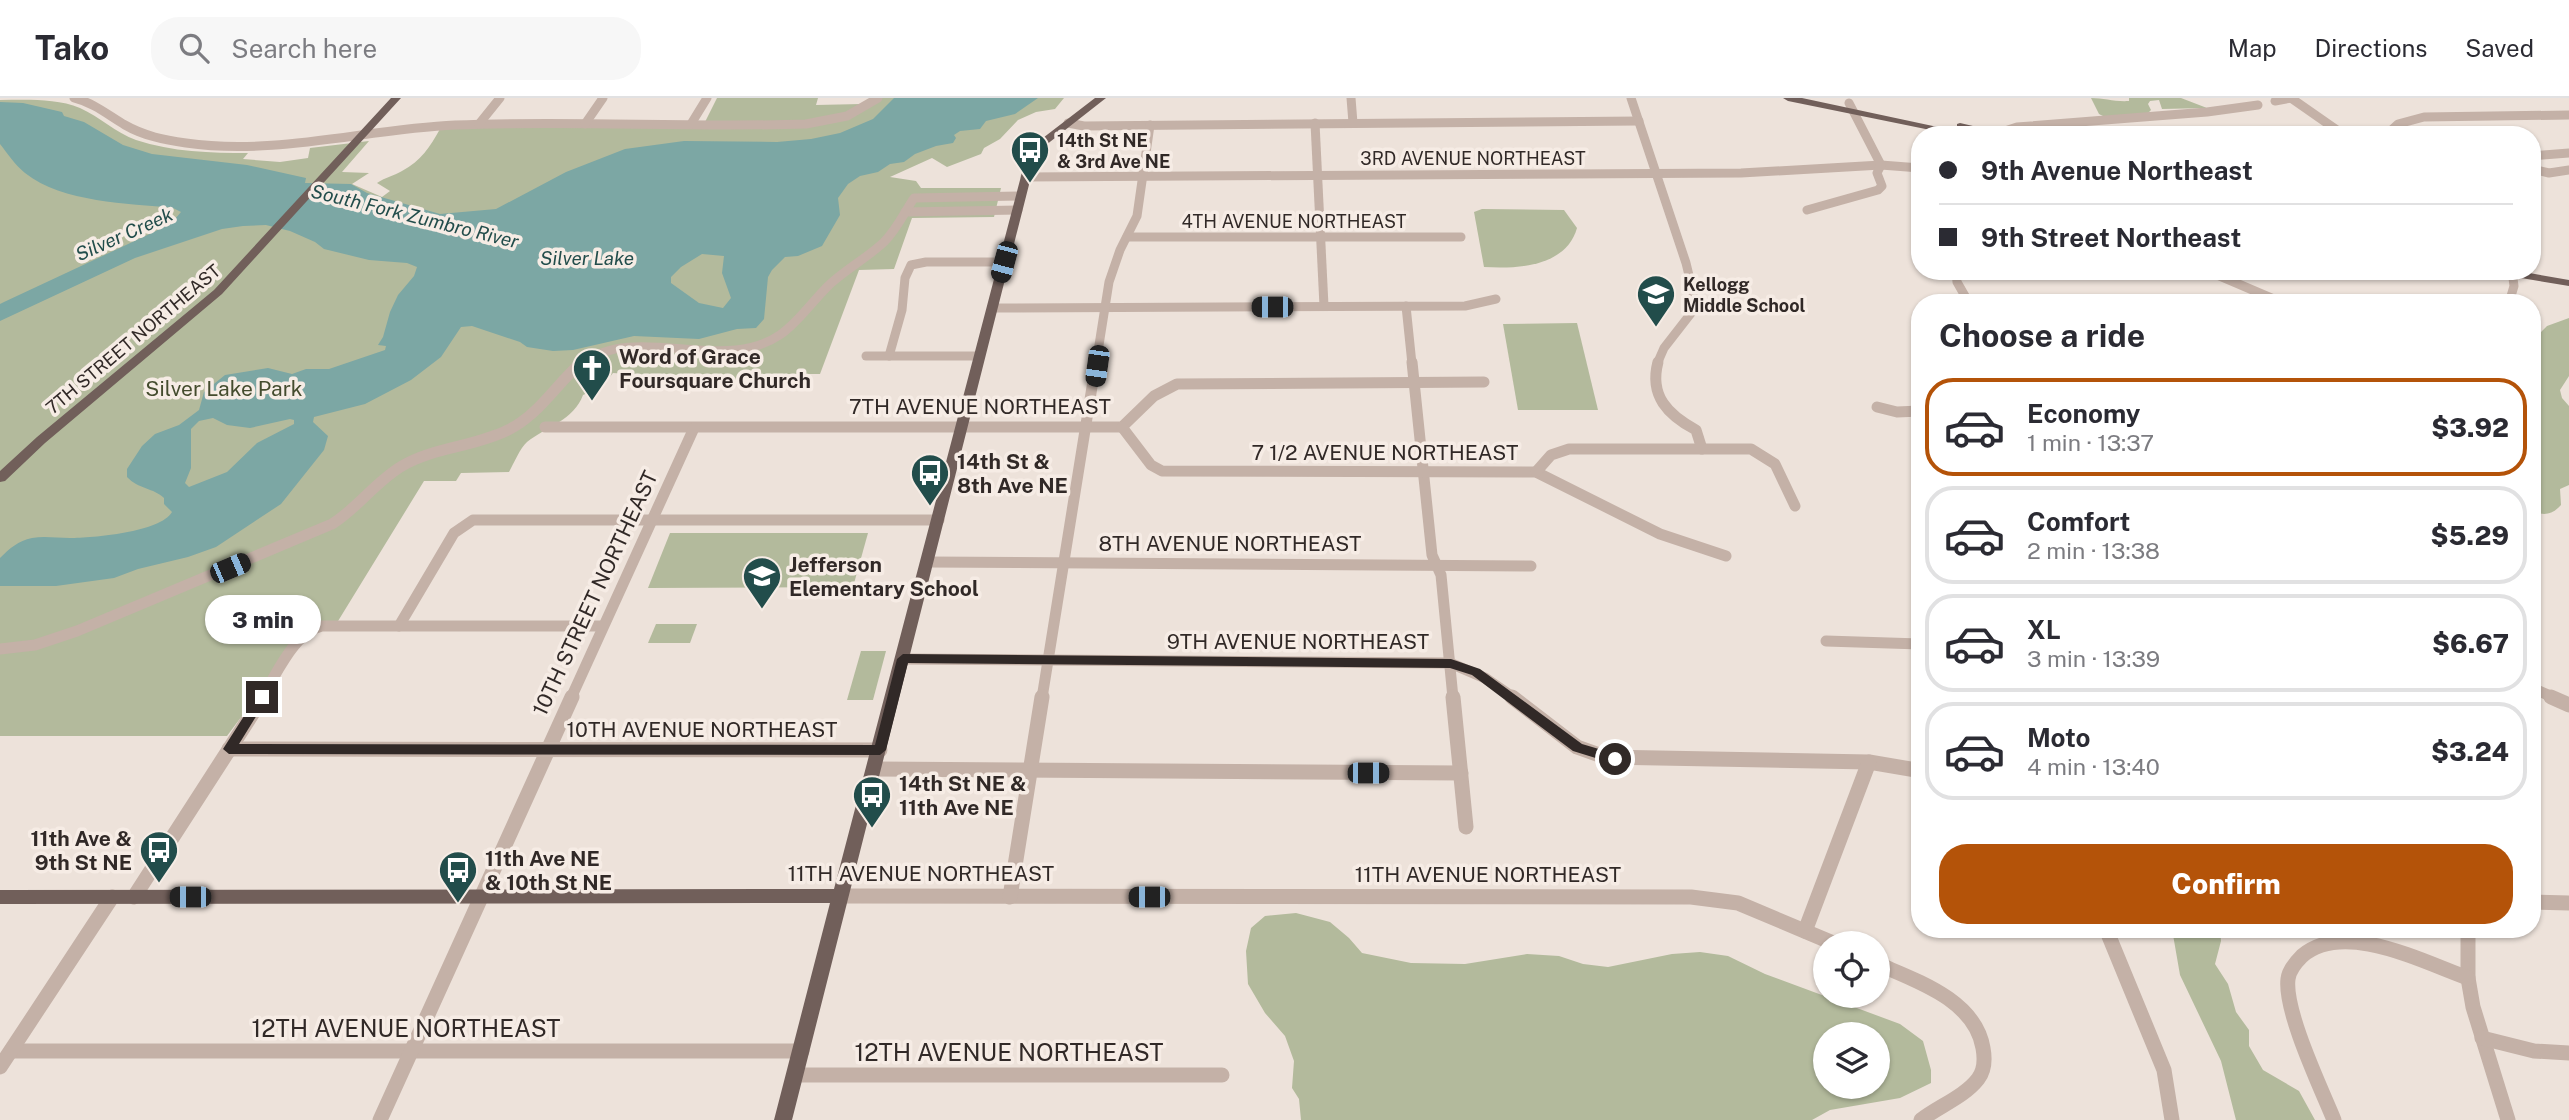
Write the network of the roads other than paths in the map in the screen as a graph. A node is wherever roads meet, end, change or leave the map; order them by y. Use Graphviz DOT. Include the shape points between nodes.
graph roads {
  1 [pos="74,98"];
  2 [pos="396,98"];
  3 [pos="500,98"];
  4 [pos="603,98"];
  5 [pos="706,98"];
  6 [pos="878,98"];
  7 [pos="1101,98"];
  8 [pos="1351,98"];
  9 [pos="1631,98"];
  10 [pos="1788,98"];
  11 [pos="1822,98"];
  12 [pos="2216,98"];
  13 [pos="2291,98"];
  14 [pos="2275,102"];
  15 [pos="2258,105"];
  16 [pos="1850,106"];
  17 [pos="2227,110"];
  18 [pos="2569,115"];
  19 [pos="1639,121"];
  20 [pos="1068,123"];
  21 [pos="1315,123"];
  22 [pos="1353,123"];
  23 [pos="479,124"];
  24 [pos="585,124"];
  25 [pos="691,124"];
  26 [pos="1150,125"];
  27 [pos="1933,126"];
  28 [pos="1954,126"];
  29 [pos="2029,126"];
  30 [pos="2331,126"];
  31 [pos="2396,126"];
  32 [pos="362,135"];
  33 [pos="2569,153"];
  34 [pos="2541,155"];
  35 [pos="1881,165"];
  36 [pos="1911,167"];
  37 [pos="2569,170"];
  38 [pos="2541,171"];
  39 [pos="1655,173"];
  40 [pos="1318,175"];
  41 [pos="1025,177"];
  42 [pos="1143,177"];
  43 [pos="1021,196"];
  44 [pos="1018,210"];
  45 [pos="1807,211"];
  46 [pos="905,212"];
  47 [pos="1127,237"];
  48 [pos="1321,237"];
  49 [pos="1461,237"];
  50 [pos="1004,262"];
  51 [pos="2541,271"];
  52 [pos="2569,275"];
  53 [pos="2541,278"];
  54 [pos="2229,280"];
  55 [pos="2569,284"];
  56 [pos="2262,294"];
  57 [pos="1496,299"];
  58 [pos="1324,306"];
  59 [pos="1406,306"];
  60 [pos="992,308"];
  61 [pos="1105,308"];
  62 [pos="866,356"];
  63 [pos="889,356"];
  64 [pos="980,356"];
  65 [pos="1414,382"];
  66 [pos="1484,382"];
  67 [pos="1877,407"];
  68 [pos="1911,411"];
  69 [pos="545,427"];
  70 [pos="962,427"];
  71 [pos="1088,427"];
  72 [pos="1122,427"];
  73 [pos="694,428"];
  74 [pos="1702,449"];
  75 [pos="1422,471"];
  76 [pos="1536,472"];
  77 [pos="0,478"];
  78 [pos="1795,506"];
  79 [pos="652,520"];
  80 [pos="939,520"];
  81 [pos="1726,556"];
  82 [pos="928,562"];
  83 [pos="1065,564"];
  84 [pos="1437,565"];
  85 [pos="1531,566"];
  86 [pos="399,626"];
  87 [pos="603,626"];
  88 [pos="1826,641"];
  89 [pos="1911,644"];
  90 [pos="0,649"];
  91 [pos="903,659"];
  92 [pos="1049,660"];
  93 [pos="1451,663"];
  94 [pos="2541,692"];
  95 [pos="2569,705"];
  96 [pos="229,749"];
  97 [pos="546,750"];
  98 [pos="880,750"];
  99 [pos="1869,762"];
  100 [pos="876,769"];
  101 [pos="1911,769"];
  102 [pos="1031,770"];
  103 [pos="1461,773"];
  104 [pos="1466,827"];
  105 [pos="481,895"];
  106 [pos="842,896"];
  107 [pos="0,897"];
  108 [pos="112,897"];
  109 [pos="134,897"];
  110 [pos="1010,897"];
  111 [pos="2541,902"];
  112 [pos="2569,903"];
  113 [pos="1805,931"];
  114 [pos="1813,934"];
  115 [pos="2109,938"];
  116 [pos="2468,938"];
  117 [pos="1890,969"];
  118 [pos="2468,978"];
  119 [pos="2482,1038"];
  120 [pos="411,1050"];
  121 [pos="11,1051"];
  122 [pos="802,1051"];
  123 [pos="2569,1053"];
  124 [pos="0,1067"];
  125 [pos="795,1075"];
  126 [pos="1222,1075"];
  127 [pos="380,1120"];
  128 [pos="783,1120"];
  129 [pos="1921,1120"];
  130 [pos="2172,1120"];
  131 [pos="2334,1120"];
  132 [pos="2508,1120"];
  1 -- 32 [label="street" via="143,133 194,145 273,146"];
  2 -- 32 [label="main road, 7TH STREET NORTHEAST"];
  3 -- 23 [label="street"];
  4 -- 24 [label="street"];
  5 -- 25 [label="street"];
  6 -- 25 [label="street" via="855,113 822,122"];
  7 -- 20 [label="main road"];
  8 -- 22 [label="street"];
  9 -- 19 [label="street"];
  10 -- 16 [label="main road"];
  11 -- 16 [label="main road"];
  12 -- 17 [label="street"];
  13 -- 14 [label="street"];
  13 -- 30 [label="street"];
  15 -- 17 [label="street"];
  16 -- 27 [label="main road"];
  16 -- 28 [label="main road"];
  16 -- 35 [label="street"];
  17 -- 29 [label="street"];
  18 -- 31 [label="street" via="2424,117"];
  19 -- 22 [label="street"];
  19 -- 39 [label="street"];
  20 -- 26 [label="street"];
  20 -- 41 [label="main road" via="1036,149"];
  21 -- 22 [label="street"];
  21 -- 26 [label="street"];
  21 -- 40 [label="street"];
  23 -- 24 [label="street"];
  23 -- 32 [label="street"];
  24 -- 25 [label="street"];
  26 -- 42 [label="street"];
  32 -- 77 [label="main road, 7TH STREET NORTHEAST" via="208,302"];
  33 -- 34 [label="street"];
  35 -- 36 [label="street, 3RD AVENUE NORTHEAST"];
  35 -- 39 [label="street, 3RD AVENUE NORTHEAST"];
  35 -- 45 [label="street" via="1878,190"];
  37 -- 38 [label="street"];
  39 -- 40 [label="street, 3RD AVENUE NORTHEAST"];
  39 -- 74 [label="street" via="1694,298 1690,316 1654,368 1655,385 1665,412 1696,430"];
  40 -- 42 [label="street, 3RD AVENUE NORTHEAST"];
  40 -- 48 [label="street"];
  41 -- 42 [label="street, 3RD AVENUE NORTHEAST"];
  41 -- 43 [label="main road"];
  42 -- 47 [label="street" via="1137,216"];
  43 -- 44 [label="main road"];
  43 -- 46 [label="street" via="919,197"];
  44 -- 46 [label="street"];
  44 -- 50 [label="main road"];
  46 -- 90 [label="street" via="885,242 833,282 782,335 740,350 635,347 593,355 524,421 491,438 406,463 390,473 353,512 332,524 77,631 35,645"];
  47 -- 48 [label="street, 4TH AVENUE NORTHEAST"];
  47 -- 61 [label="street"];
  48 -- 49 [label="street, 4TH AVENUE NORTHEAST"];
  48 -- 58 [label="street"];
  50 -- 60 [label="main road"];
  50 -- 63 [label="street" via="912,265 905,278"];
  51 -- 52 [label="main road"];
  53 -- 55 [label="main road"];
  54 -- 56 [label="street"];
  57 -- 59 [label="street" via="1465,306"];
  58 -- 59 [label="street"];
  58 -- 61 [label="street"];
  59 -- 65 [label="street"];
  60 -- 61 [label="street"];
  60 -- 64 [label="main road"];
  61 -- 71 [label="street"];
  62 -- 63 [label="street"];
  63 -- 64 [label="street"];
  64 -- 70 [label="main road"];
  65 -- 66 [label="street, 7TH AVENUE NORTHEAST"];
  65 -- 72 [label="street, 7TH AVENUE NORTHEAST" via="1177,384 1154,396"];
  65 -- 75 [label="street"];
  67 -- 68 [label="street"];
  69 -- 73 [label="street, 7TH AVENUE NORTHEAST"];
  70 -- 71 [label="street, 7TH AVENUE NORTHEAST"];
  70 -- 73 [label="street, 7TH AVENUE NORTHEAST"];
  70 -- 80 [label="main road"];
  71 -- 72 [label="street, 7TH AVENUE NORTHEAST"];
  71 -- 83 [label="street"];
  72 -- 75 [label="street, 7 1/2 AVENUE NORTHEAST" via="1151,465 1162,471"];
  73 -- 79 [label="street, 10TH STREET NORTHEAST"];
  74 -- 76 [label="street, 7 1/2 AVENUE NORTHEAST" via="1563,450 1545,459"];
  74 -- 78 [label="street, 7 1/2 AVENUE NORTHEAST" via="1751,449 1766,455 1783,475"];
  75 -- 76 [label="street, 7 1/2 AVENUE NORTHEAST"];
  75 -- 84 [label="street"];
  76 -- 81 [label="street" via="1660,534"];
  79 -- 80 [label="street"];
  79 -- 86 [label="street" via="478,519 465,523 454,533"];
  79 -- 87 [label="street, 10TH STREET NORTHEAST"];
  80 -- 82 [label="main road"];
  82 -- 83 [label="street, 8TH AVENUE NORTHEAST"];
  82 -- 91 [label="main road"];
  83 -- 84 [label="street, 8TH AVENUE NORTHEAST"];
  83 -- 92 [label="street"];
  84 -- 85 [label="street, 8TH AVENUE NORTHEAST"];
  84 -- 93 [label="street"];
  86 -- 87 [label="street"];
  86 -- 96 [label="street" via="310,629"];
  87 -- 97 [label="street, 10TH STREET NORTHEAST"];
  88 -- 89 [label="street"];
  91 -- 92 [label="street, 9TH AVENUE NORTHEAST"];
  91 -- 98 [label="main road"];
  92 -- 93 [label="street, 9TH AVENUE NORTHEAST"];
  92 -- 102 [label="street"];
  93 -- 99 [label="street, 9TH AVENUE NORTHEAST" via="1476,672 1577,747 1597,755"];
  93 -- 103 [label="street"];
  94 -- 95 [label="street"];
  96 -- 97 [label="street, 10TH AVENUE NORTHEAST"];
  96 -- 109 [label="street"];
  97 -- 98 [label="street, 10TH AVENUE NORTHEAST"];
  97 -- 105 [label="street, 10TH STREET NORTHEAST"];
  98 -- 100 [label="main road"];
  99 -- 101 [label="street, 9TH AVENUE NORTHEAST"];
  99 -- 113 [label="street"];
  100 -- 102 [label="street"];
  100 -- 106 [label="main road"];
  102 -- 103 [label="street"];
  102 -- 110 [label="street"];
  103 -- 104 [label="street"];
  105 -- 106 [label="main road, 11TH AVENUE NORTHEAST"];
  105 -- 109 [label="main road, 11TH AVENUE NORTHEAST"];
  105 -- 120 [label="street, 10TH STREET NORTHEAST"];
  106 -- 110 [label="street, 11TH AVENUE NORTHEAST"];
  106 -- 122 [label="main road"];
  107 -- 108 [label="main road, 11TH AVENUE NORTHEAST"];
  108 -- 109 [label="main road, 11TH AVENUE NORTHEAST"];
  108 -- 121 [label="street"];
  110 -- 113 [label="street, 11TH AVENUE NORTHEAST" via="1691,897 1738,903"];
  111 -- 112 [label="street"];
  113 -- 114 [label="street, 11TH AVENUE NORTHEAST"];
  115 -- 130 [label="street" via="2161,1064"];
  116 -- 118 [label="street"];
  117 -- 129 [label="street" via="1954,1002 1969,1017 1984,1050 1984,1069 1973,1086"];
  118 -- 119 [label="street"];
  118 -- 131 [label="street" via="2342,939 2322,941 2307,949 2288,978 2290,995"];
  119 -- 123 [label="street" via="2535,1051"];
  119 -- 132 [label="street"];
  120 -- 121 [label="street, 12TH AVENUE NORTHEAST"];
  120 -- 122 [label="street, 12TH AVENUE NORTHEAST"];
  120 -- 127 [label="street, 10TH STREET NORTHEAST"];
  121 -- 124 [label="street"];
  122 -- 125 [label="main road"];
  125 -- 126 [label="street, 12TH AVENUE NORTHEAST"];
  125 -- 128 [label="main road"];
}
